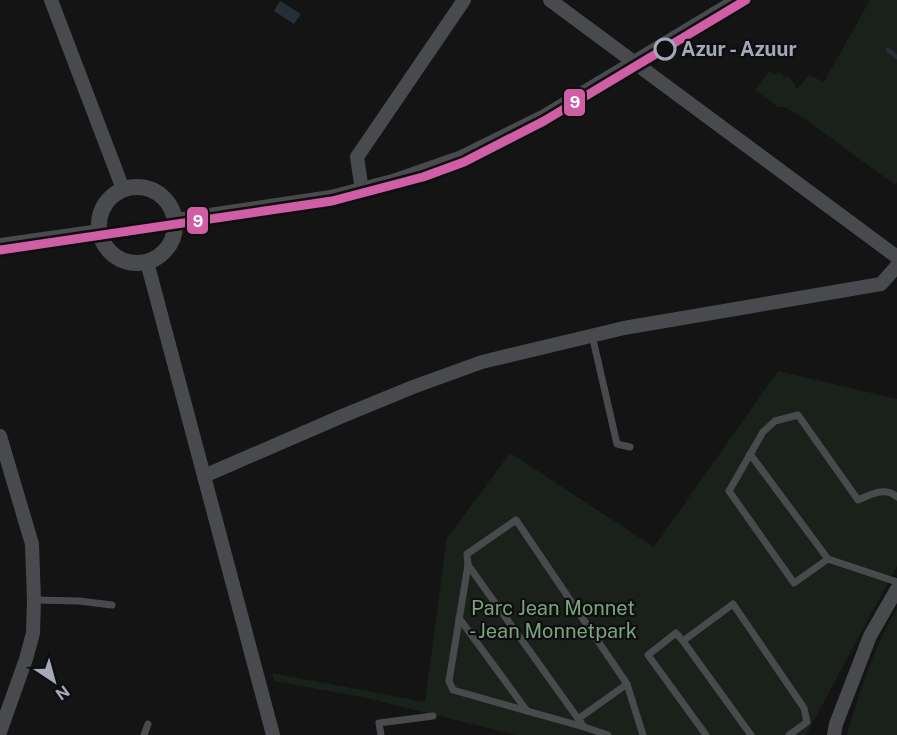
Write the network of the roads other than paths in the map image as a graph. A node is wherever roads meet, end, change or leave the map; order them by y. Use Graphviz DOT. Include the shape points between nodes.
graph roads {
  1 [pos="51,0"];
  2 [pos="464,0"];
  3 [pos="550,0"];
  4 [pos="739,0"];
  5 [pos="635,63"];
  6 [pos="123,189"];
  7 [pos="362,191"];
  8 [pos="176,221"];
  9 [pos="100,232"];
  10 [pos="0,246"];
  11 [pos="897,257"];
  12 [pos="147,262"];
  13 [pos="897,266"];
  14 [pos="592,335"];
  15 [pos="0,436"];
  16 [pos="630,447"];
  17 [pos="750,454"];
  18 [pos="204,476"];
  19 [pos="897,497"];
  20 [pos="828,559"];
  21 [pos="468,565"];
  22 [pos="897,582"];
  23 [pos="897,589"];
  24 [pos="34,600"];
  25 [pos="112,605"];
  26 [pos="459,618"];
  27 [pos="683,641"];
  28 [pos="627,684"];
  29 [pos="527,711"];
  30 [pos="434,716"];
  31 [pos="578,719"];
  32 [pos="148,724"];
  33 [pos="584,727"];
  34 [pos="0,732"];
  35 [pos="144,735"];
  36 [pos="273,735"];
  37 [pos="381,735"];
  38 [pos="608,735"];
  39 [pos="643,735"];
  40 [pos="706,735"];
  41 [pos="751,735"];
  42 [pos="789,735"];
  43 [pos="834,735"];
  1 -- 6 [label="street"];
  2 -- 7 [label="street" via="357,157"];
  3 -- 5 [label="street"];
  4 -- 5 [label="street"];
  5 -- 7 [label="street" via="499,141 422,173"];
  5 -- 11 [label="street"];
  6 -- 8 [label="street" via="146,187 161,195"];
  6 -- 9 [label="street" via="107,202 100,216"];
  7 -- 8 [label="street"];
  8 -- 12 [label="street" via="168,248"];
  9 -- 10 [label="street"];
  9 -- 12 [label="street" via="115,256 130,262"];
  12 -- 18 [label="street"];
  13 -- 14 [label="street" via="881,284"];
  14 -- 16 [label="lane" via="617,444"];
  14 -- 18 [label="street" via="482,362 423,383"];
  15 -- 24 [label="street" via="32,544"];
  17 -- 19 [label="lane" via="775,421 798,415 858,500 878,491"];
  17 -- 20 [label="lane"];
  17 -- 20 [label="lane" via="729,490 794,583"];
  18 -- 36 [label="street"];
  20 -- 22 [label="lane"];
  21 -- 26 [label="lane"];
  21 -- 28 [label="lane" via="467,554 516,520"];
  21 -- 31 [label="lane"];
  23 -- 43 [label="street" via="870,636"];
  24 -- 25 [label="lane"];
  24 -- 34 [label="street" via="33,633"];
  26 -- 29 [label="lane"];
  26 -- 29 [label="lane" via="449,681 453,690"];
  27 -- 40 [label="lane" via="676,633 648,655"];
  27 -- 41 [label="lane"];
  27 -- 42 [label="lane" via="734,604 804,708 807,722"];
  28 -- 31 [label="lane"];
  28 -- 39 [label="lane"];
  29 -- 33 [label="lane"];
  30 -- 37 [label="lane" via="379,723"];
  31 -- 33 [label="lane"];
  32 -- 35 [label="lane"];
  33 -- 38 [label="lane"];
}
